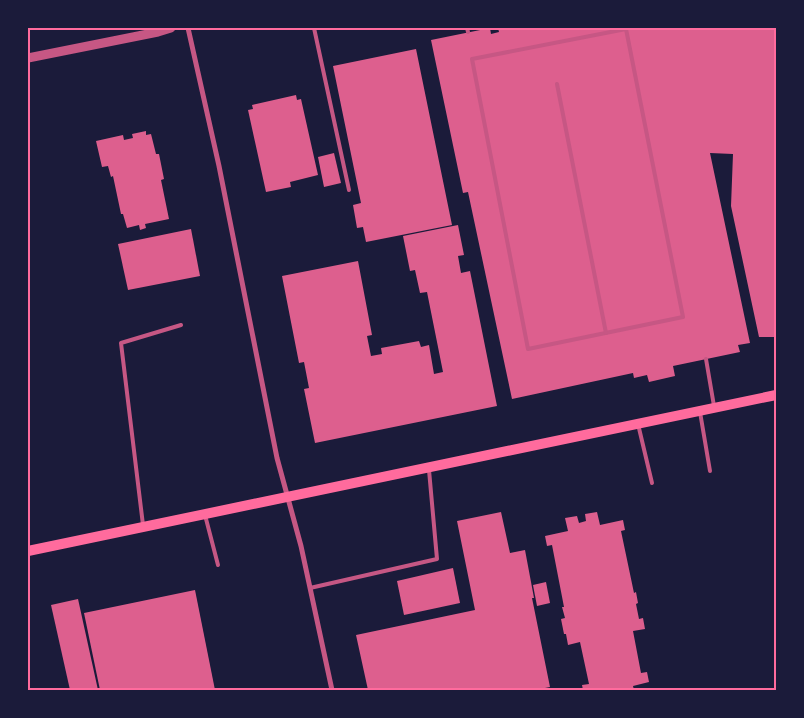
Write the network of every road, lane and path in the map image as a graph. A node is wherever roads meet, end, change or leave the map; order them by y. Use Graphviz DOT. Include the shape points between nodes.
graph roads {
  1 [pos="171,28"];
  2 [pos="188,28"];
  3 [pos="314,28"];
  4 [pos="28,58"];
  5 [pos="557,84"];
  6 [pos="348,190"];
  7 [pos="181,325"];
  8 [pos="606,333"];
  9 [pos="706,359"];
  10 [pos="776,395"];
  11 [pos="715,408"];
  12 [pos="700,411"];
  13 [pos="638,424"];
  14 [pos="428,467"];
  15 [pos="710,471"];
  16 [pos="652,483"];
  17 [pos="288,496"];
  18 [pos="205,515"];
  19 [pos="144,527"];
  20 [pos="28,552"];
  21 [pos="218,565"];
  22 [pos="310,588"];
  23 [pos="332,690"];
  1 -- 4 [label="street"];
  2 -- 17 [label="street" via="219,166 276,458"];
  3 -- 6 [label="lane"];
  5 -- 8 [label="lane"];
  7 -- 19 [label="lane" via="121,343"];
  8 -- 8 [label="lane" via="528,349 472,60 626,29 683,318"];
  9 -- 11 [label="lane"];
  10 -- 11 [label="main road"];
  11 -- 12 [label="main road"];
  12 -- 13 [label="main road"];
  12 -- 15 [label="lane"];
  13 -- 14 [label="main road"];
  13 -- 16 [label="lane"];
  14 -- 17 [label="main road"];
  14 -- 22 [label="lane" via="437,559"];
  17 -- 18 [label="main road"];
  17 -- 22 [label="street"];
  18 -- 19 [label="main road"];
  18 -- 21 [label="lane"];
  19 -- 20 [label="main road"];
  22 -- 23 [label="street"];
}
